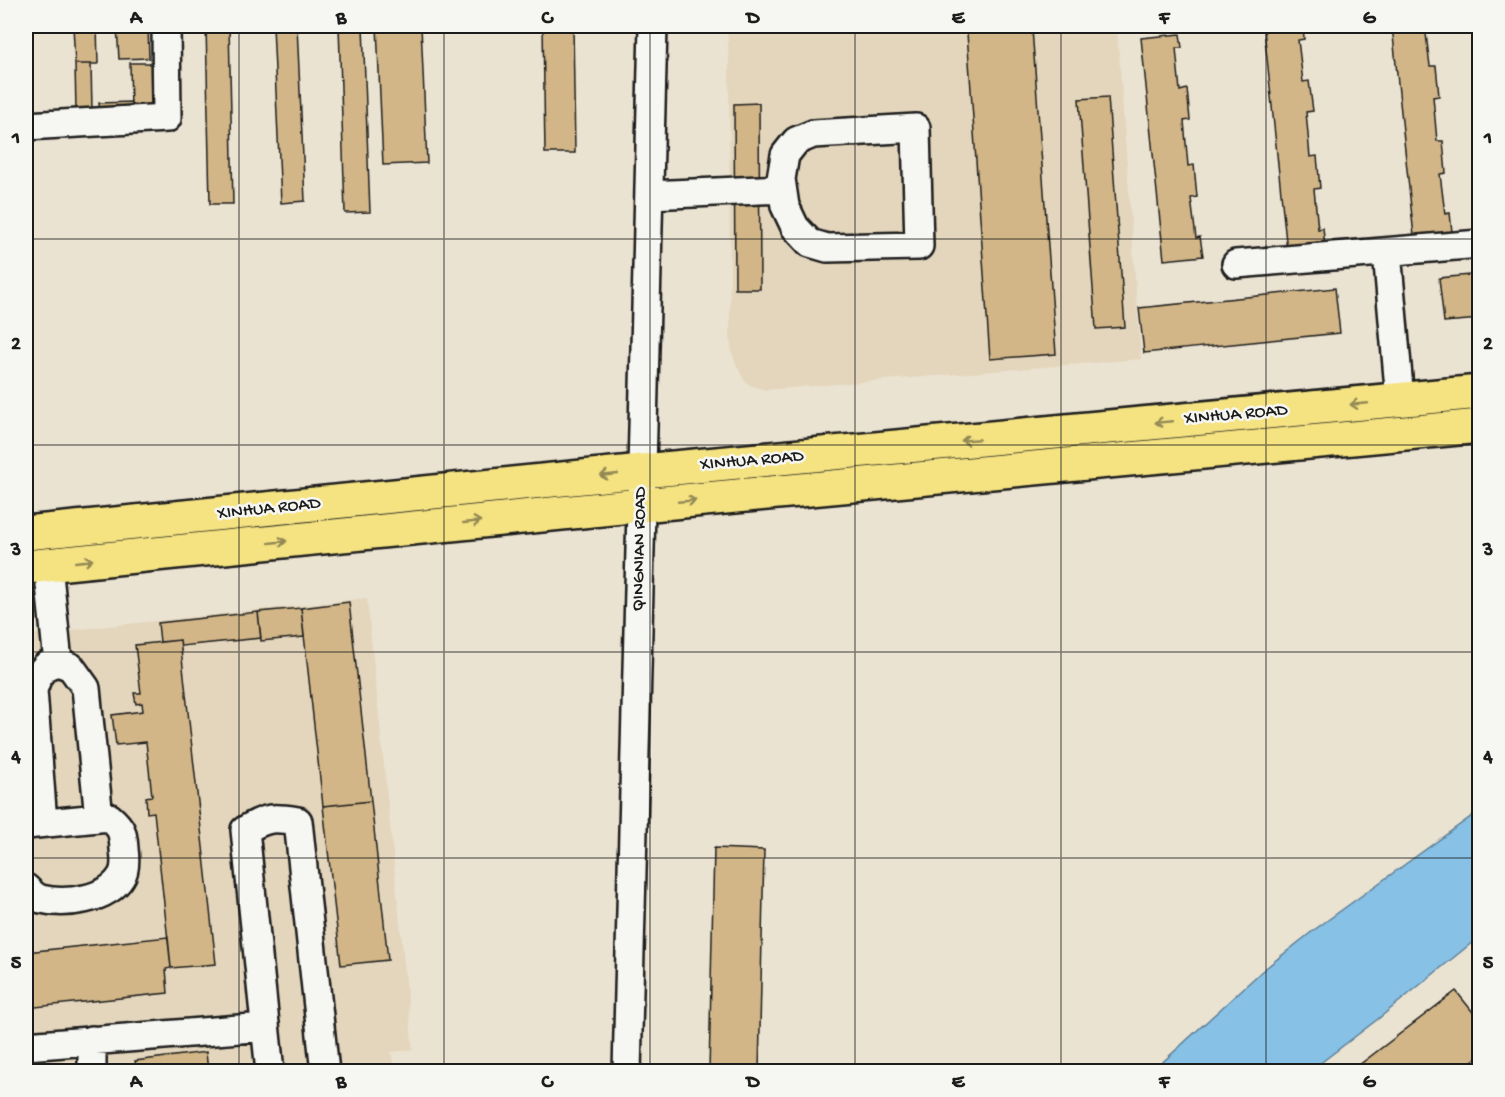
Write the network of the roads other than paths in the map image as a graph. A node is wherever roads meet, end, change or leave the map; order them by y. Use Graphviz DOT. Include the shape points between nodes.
graph roads {
  1 [pos="166,26"];
  2 [pos="653,26"];
  3 [pos="26,126"];
  4 [pos="782,189"];
  5 [pos="649,195"];
  6 [pos="1479,244"];
  7 [pos="1387,252"];
  8 [pos="1236,264"];
  9 [pos="1479,392"];
  10 [pos="1400,400"];
  11 [pos="1479,426"];
  12 [pos="642,471"];
  13 [pos="641,505"];
  14 [pos="26,533"];
  15 [pos="37,566"];
  16 [pos="58,662"];
  17 [pos="99,818"];
  18 [pos="34,824"];
  19 [pos="26,888"];
  20 [pos="266,1028"];
  21 [pos="92,1040"];
  22 [pos="26,1046"];
  23 [pos="93,1071"];
  24 [pos="270,1071"];
  25 [pos="325,1071"];
  26 [pos="627,1071"];
  1 -- 3 [label="street" via="167,118"];
  2 -- 5 [label="street, QINGNIAN ROAD"];
  4 -- 4 [label="street" via="795,227 810,243 826,248 919,246 916,128 813,134 796,141 785,155"];
  4 -- 5 [label="street"];
  5 -- 12 [label="street, QINGNIAN ROAD"];
  6 -- 7 [label="street"];
  7 -- 8 [label="street"];
  7 -- 10 [label="street"];
  9 -- 10 [label="main road, XINHUA ROAD"];
  10 -- 12 [label="main road, XINHUA ROAD, one-way"];
  13 -- 11 [label="main road, XINHUA ROAD, one-way"];
  12 -- 13 [label="street, QINGNIAN ROAD"];
  12 -- 14 [label="main road, XINHUA ROAD, one-way"];
  15 -- 13 [label="main road, XINHUA ROAD, one-way"];
  13 -- 26 [label="street, QINGNIAN ROAD"];
  15 -- 16 [label="street"];
  16 -- 17 [label="street" via="71,667 86,688"];
  16 -- 18 [label="street" via="46,666 33,690"];
  17 -- 18 [label="street"];
  17 -- 19 [label="street" via="109,817 120,826 123,838 123,874 113,887 82,900 62,901 38,898"];
  20 -- 21 [label="street"];
  20 -- 24 [label="street"];
  20 -- 25 [label="street" via="245,830 275,818 298,821"];
  21 -- 22 [label="street"];
  21 -- 23 [label="street"];
}
